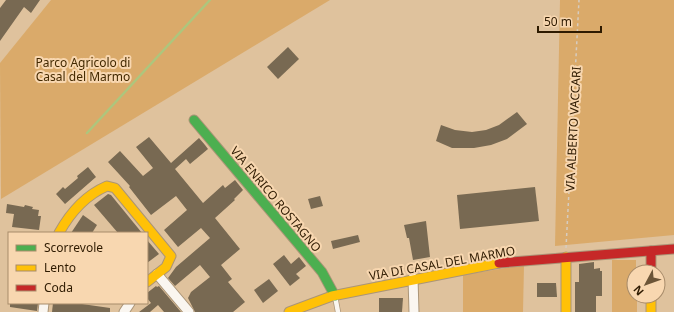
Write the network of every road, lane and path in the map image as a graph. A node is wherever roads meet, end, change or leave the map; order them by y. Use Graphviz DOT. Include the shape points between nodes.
graph roads {
  1 [pos="579,0"];
  2 [pos="194,120"];
  3 [pos="60,232"];
  4 [pos="674,249"];
  5 [pos="651,251"];
  6 [pos="566,257"];
  7 [pos="651,264"];
  8 [pos="157,274"];
  9 [pos="413,278"];
  10 [pos="148,281"];
  11 [pos="335,296"];
  12 [pos="189,312"];
  13 [pos="290,312"];
  14 [pos="338,312"];
  15 [pos="414,312"];
  16 [pos="566,312"];
  1 -- 6 [label="path, VIA ALBERTO VACCARI"];
  2 -- 11 [label="street, VIA ENRICO ROSTAGNO" via="322,272"];
  3 -- 8 [label="street" via="70,215 93,194 104,187 113,187 120,192 171,256 169,264"];
  4 -- 5 [label="street, VIA DI CASAL DEL MARMO"];
  5 -- 6 [label="street, VIA DI CASAL DEL MARMO"];
  5 -- 7 [label="street"];
  6 -- 9 [label="street, VIA DI CASAL DEL MARMO" via="512,261"];
  6 -- 16 [label="street"];
  8 -- 10 [label="street"];
  8 -- 12 [label="street"];
  9 -- 11 [label="street, VIA DI CASAL DEL MARMO"];
  9 -- 15 [label="street"];
  11 -- 13 [label="street, VIA DI CASAL DEL MARMO"];
  11 -- 14 [label="lane"];
}
